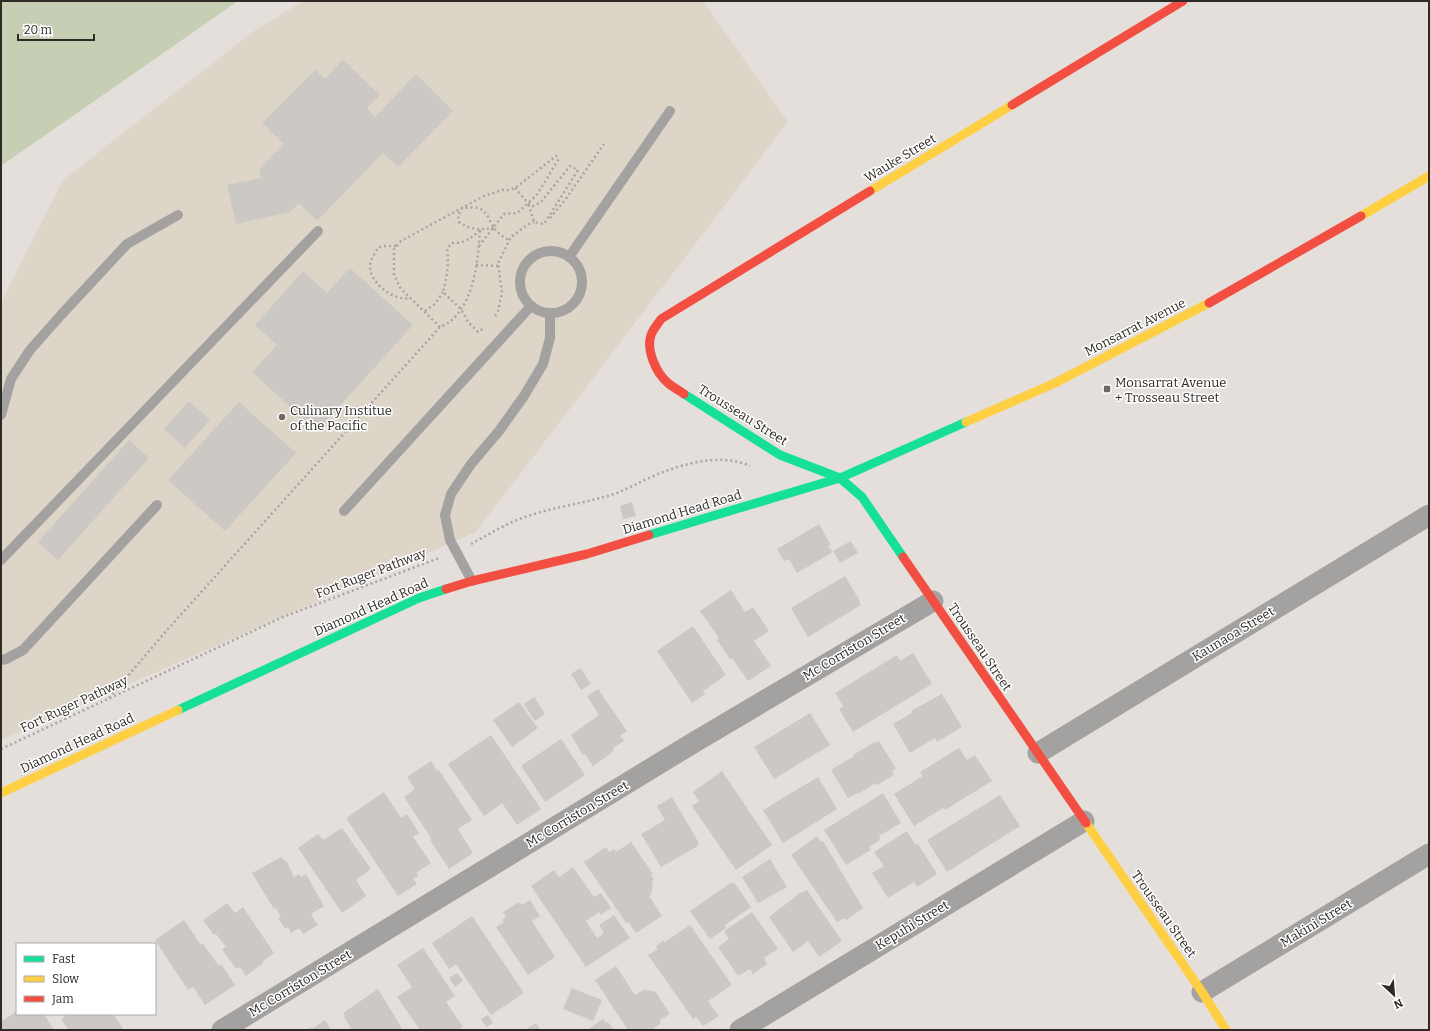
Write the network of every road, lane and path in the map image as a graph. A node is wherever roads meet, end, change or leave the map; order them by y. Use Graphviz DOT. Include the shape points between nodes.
graph roads {
  1 [pos="1174,3"];
  2 [pos="670,111"];
  3 [pos="604,144"];
  4 [pos="1429,176"];
  5 [pos="515,188"];
  6 [pos="528,204"];
  7 [pos="462,208"];
  8 [pos="178,214"];
  9 [pos="534,222"];
  10 [pos="544,224"];
  11 [pos="494,228"];
  12 [pos="480,230"];
  13 [pos="318,231"];
  14 [pos="509,240"];
  15 [pos="396,246"];
  16 [pos="478,247"];
  17 [pos="569,257"];
  18 [pos="476,265"];
  19 [pos="499,266"];
  20 [pos="443,292"];
  21 [pos="410,298"];
  22 [pos="531,306"];
  23 [pos="461,309"];
  24 [pos="424,311"];
  25 [pos="550,313"];
  26 [pos="494,318"];
  27 [pos="490,325"];
  28 [pos="440,327"];
  29 [pos="648,351"];
  30 [pos="1,415"];
  31 [pos="753,468"];
  32 [pos="840,478"];
  33 [pos="157,505"];
  34 [pos="344,511"];
  35 [pos="1429,515"];
  36 [pos="456,552"];
  37 [pos="1,560"];
  38 [pos="472,581"];
  39 [pos="933,600"];
  40 [pos="1,660"];
  41 [pos="108,700"];
  42 [pos="1,749"];
  43 [pos="1038,753"];
  44 [pos="1,793"];
  45 [pos="1084,821"];
  46 [pos="1429,854"];
  47 [pos="1202,992"];
  48 [pos="222,1030"];
  49 [pos="740,1030"];
  50 [pos="1226,1030"];
  1 -- 29 [label="street, Wauke Street" via="661,319 651,335"];
  2 -- 17 [label="lane"];
  3 -- 10 [label="path" via="565,200"];
  4 -- 32 [label="street, Monsarrat Avenue" via="1219,298 1056,382"];
  5 -- 6 [label="path"];
  5 -- 6 [label="path" via="556,156 560,157 536,196"];
  5 -- 7 [label="path" via="484,196"];
  6 -- 9 [label="path"];
  6 -- 10 [label="path" via="533,206 541,202 570,166 578,170"];
  6 -- 11 [label="path" via="517,213 504,214"];
  7 -- 11 [label="path" via="478,208 484,211"];
  7 -- 12 [label="path" via="458,222"];
  7 -- 15 [label="path"];
  8 -- 30 [label="lane" via="127,244 61,314 30,350 12,379"];
  9 -- 10 [label="path"];
  9 -- 14 [label="path"];
  11 -- 12 [label="path"];
  11 -- 14 [label="path"];
  11 -- 16 [label="path"];
  12 -- 16 [label="path"];
  12 -- 20 [label="path" via="469,240 452,243 447,249 448,276"];
  13 -- 37 [label="lane"];
  14 -- 19 [label="path" via="498,263"];
  15 -- 21 [label="path" via="394,275 401,290"];
  15 -- 21 [label="path" via="378,248 370,265 373,276 387,292 399,299"];
  16 -- 18 [label="path"];
  17 -- 22 [label="lane" via="560,253 540,254 531,259 524,268 521,288 524,298"];
  17 -- 25 [label="lane" via="581,273 580,293 568,308"];
  18 -- 19 [label="path"];
  18 -- 23 [label="path" via="469,293"];
  19 -- 26 [label="path" via="502,293"];
  20 -- 23 [label="path"];
  20 -- 24 [label="path" via="435,304"];
  21 -- 24 [label="path"];
  22 -- 25 [label="lane"];
  22 -- 34 [label="lane"];
  23 -- 27 [label="path" via="468,322 478,332"];
  23 -- 28 [label="path" via="451,322"];
  24 -- 28 [label="path"];
  25 -- 36 [label="lane" via="550,338 543,364 524,396 451,494 446,515 450,540"];
  28 -- 41 [label="path" via="167,630"];
  29 -- 32 [label="street, Trousseau Street" via="667,383 780,455"];
  31 -- 36 [label="path, Fort Ruger Pathway" via="733,461 715,460 677,467 616,493 527,516"];
  32 -- 38 [label="street, Diamond Head Road" via="586,554"];
  32 -- 39 [label="street, Trousseau Street" via="862,497"];
  33 -- 40 [label="lane" via="23,650"];
  35 -- 43 [label="street, Kaunaoa Street"];
  36 -- 38 [label="lane"];
  36 -- 41 [label="path, Fort Ruger Pathway" via="283,617"];
  38 -- 44 [label="street, Diamond Head Road" via="419,598"];
  39 -- 43 [label="street, Trousseau Street"];
  39 -- 48 [label="street, Mc Corriston Street"];
  41 -- 42 [label="path, Fort Ruger Pathway"];
  43 -- 45 [label="street, Trousseau Street"];
  45 -- 47 [label="street, Trousseau Street"];
  45 -- 49 [label="street, Kepuhi Street"];
  46 -- 47 [label="street, Makini Street"];
  47 -- 50 [label="street, Trousseau Street"];
}
